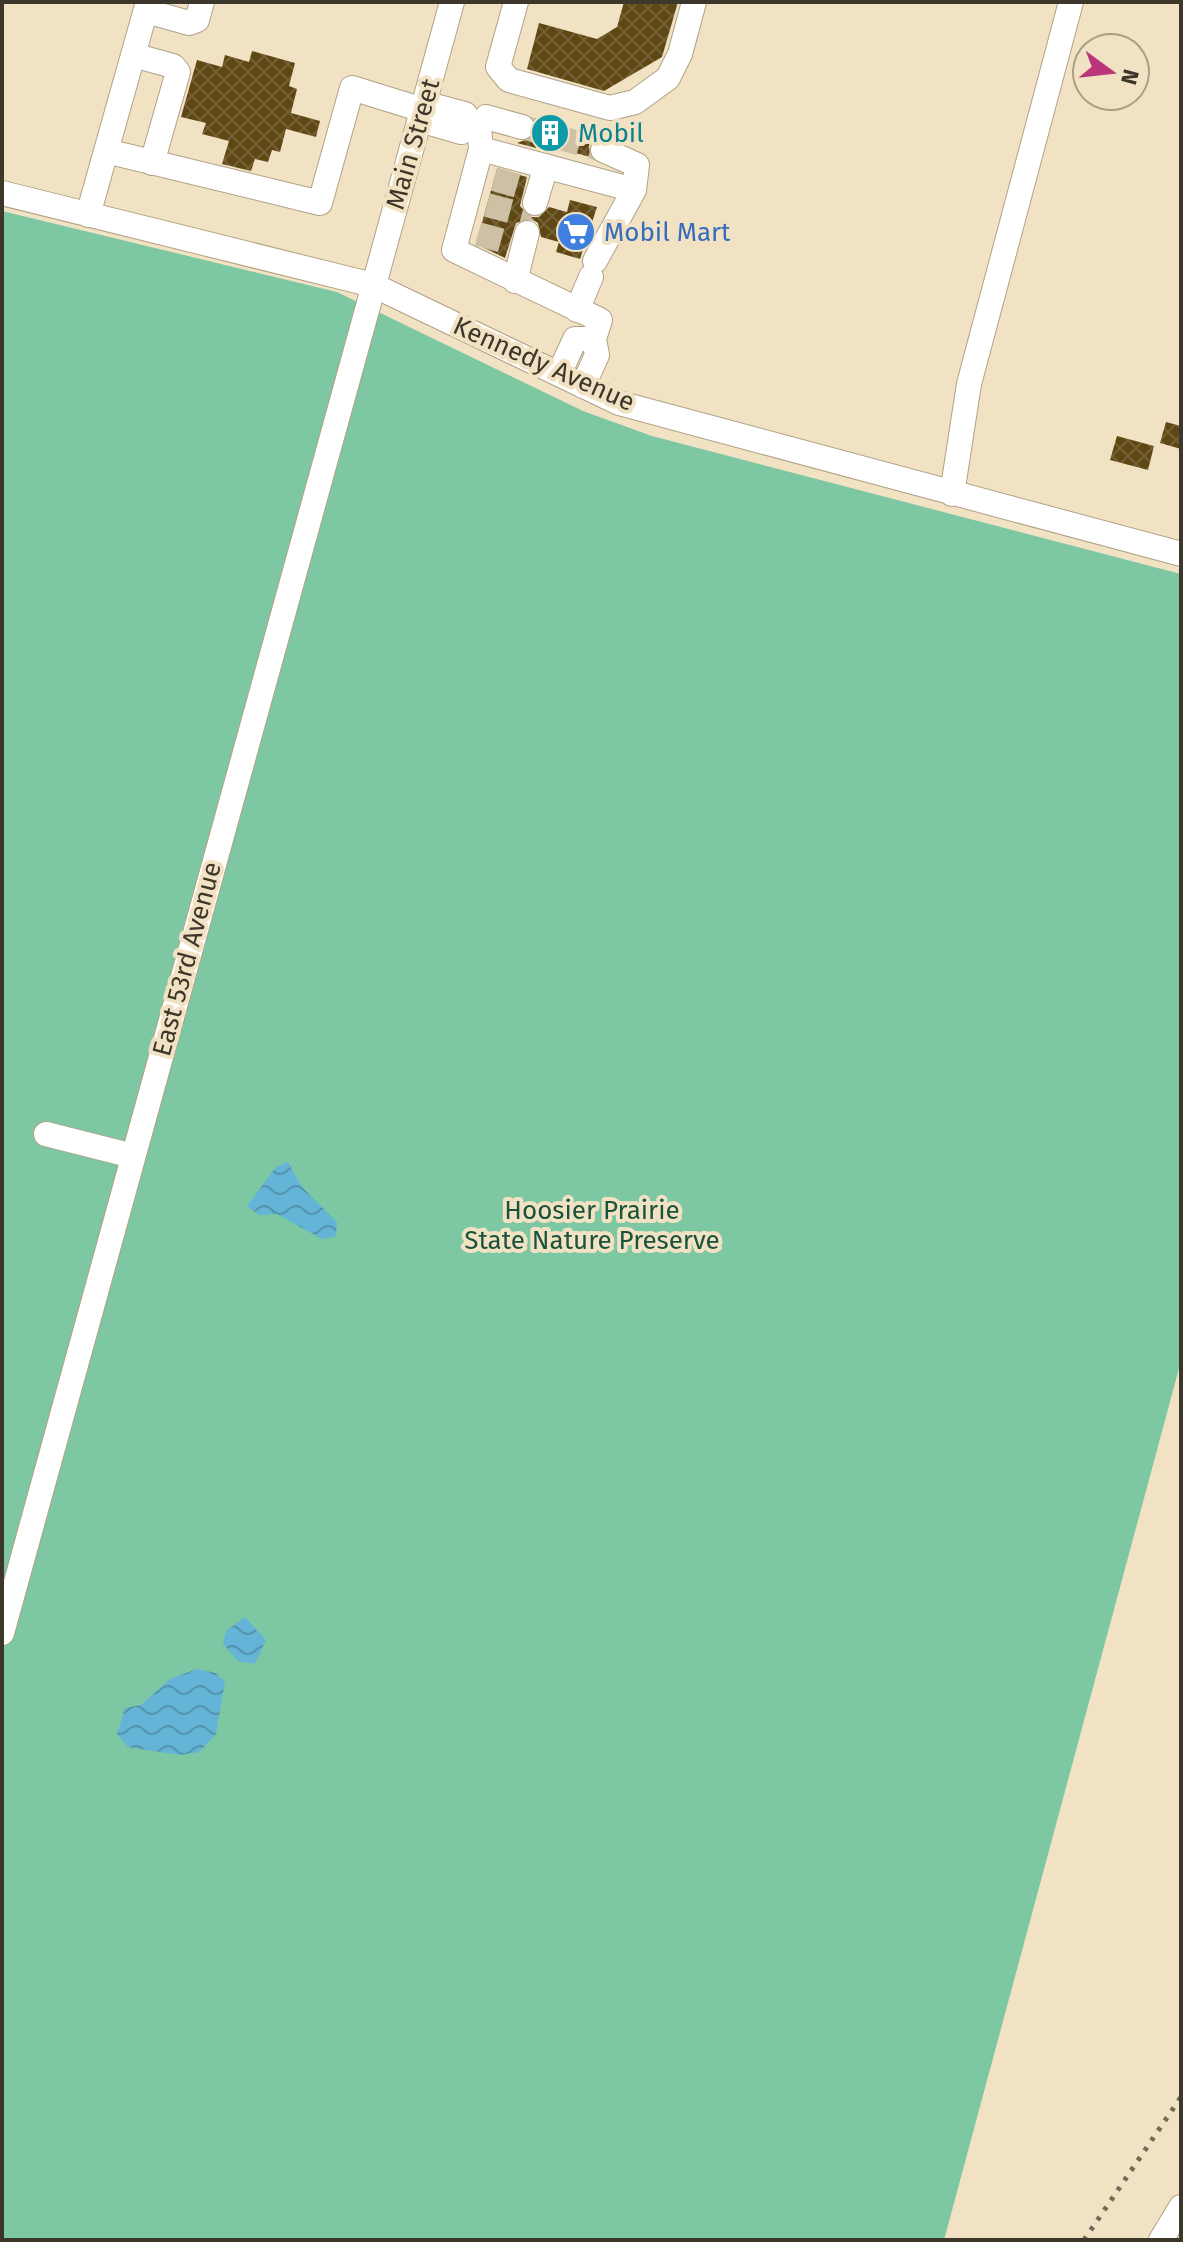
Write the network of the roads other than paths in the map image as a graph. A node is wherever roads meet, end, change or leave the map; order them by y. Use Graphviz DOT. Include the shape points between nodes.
graph roads {
  1 [pos="202,2"];
  2 [pos="452,2"];
  3 [pos="516,2"];
  4 [pos="694,2"];
  5 [pos="1071,2"];
  6 [pos="147,7"];
  7 [pos="133,55"];
  8 [pos="422,111"];
  9 [pos="522,127"];
  10 [pos="476,133"];
  11 [pos="603,150"];
  12 [pos="106,151"];
  13 [pos="152,163"];
  14 [pos="546,166"];
  15 [pos="634,190"];
  16 [pos="2,193"];
  17 [pos="533,195"];
  18 [pos="88,215"];
  19 [pos="521,241"];
  20 [pos="515,281"];
  21 [pos="373,285"];
  22 [pos="577,310"];
  23 [pos="594,339"];
  24 [pos="559,374"];
  25 [pos="583,386"];
  26 [pos="952,494"];
  27 [pos="1181,554"];
  28 [pos="46,1134"];
  29 [pos="133,1156"];
  30 [pos="2,1633"];
  31 [pos="1181,2207"];
  32 [pos="1161,2240"];
  1 -- 6 [label="street" via="197,20 189,23"];
  2 -- 8 [label="street, Main Street"];
  3 -- 4 [label="street" via="498,67 502,74 610,108 635,102 668,78"];
  5 -- 26 [label="street" via="969,384"];
  6 -- 7 [label="street"];
  7 -- 12 [label="street"];
  7 -- 13 [label="street" via="178,72"];
  8 -- 10 [label="street" via="465,114"];
  8 -- 13 [label="street" via="352,88 320,203"];
  8 -- 21 [label="street, Main Street"];
  9 -- 10 [label="street" via="486,117"];
  10 -- 14 [label="street"];
  10 -- 20 [label="street" via="484,176 469,232 454,250"];
  11 -- 15 [label="street" via="637,165"];
  12 -- 13 [label="street"];
  12 -- 18 [label="street"];
  14 -- 15 [label="street"];
  14 -- 17 [label="street"];
  15 -- 22 [label="street"];
  16 -- 18 [label="street, Kennedy Avenue"];
  18 -- 21 [label="street, Kennedy Avenue"];
  19 -- 20 [label="street"];
  20 -- 22 [label="street"];
  21 -- 24 [label="street, Kennedy Avenue"];
  21 -- 29 [label="street, East 53rd Avenue"];
  22 -- 23 [label="street" via="600,320"];
  23 -- 24 [label="street" via="575,339"];
  23 -- 25 [label="street" via="597,355"];
  24 -- 25 [label="street, Kennedy Avenue"];
  25 -- 26 [label="street, Kennedy Avenue" via="619,403"];
  26 -- 27 [label="street, Kennedy Avenue"];
  28 -- 29 [label="street"];
  29 -- 30 [label="street, East 53rd Avenue"];
  31 -- 32 [label="street"];
}
